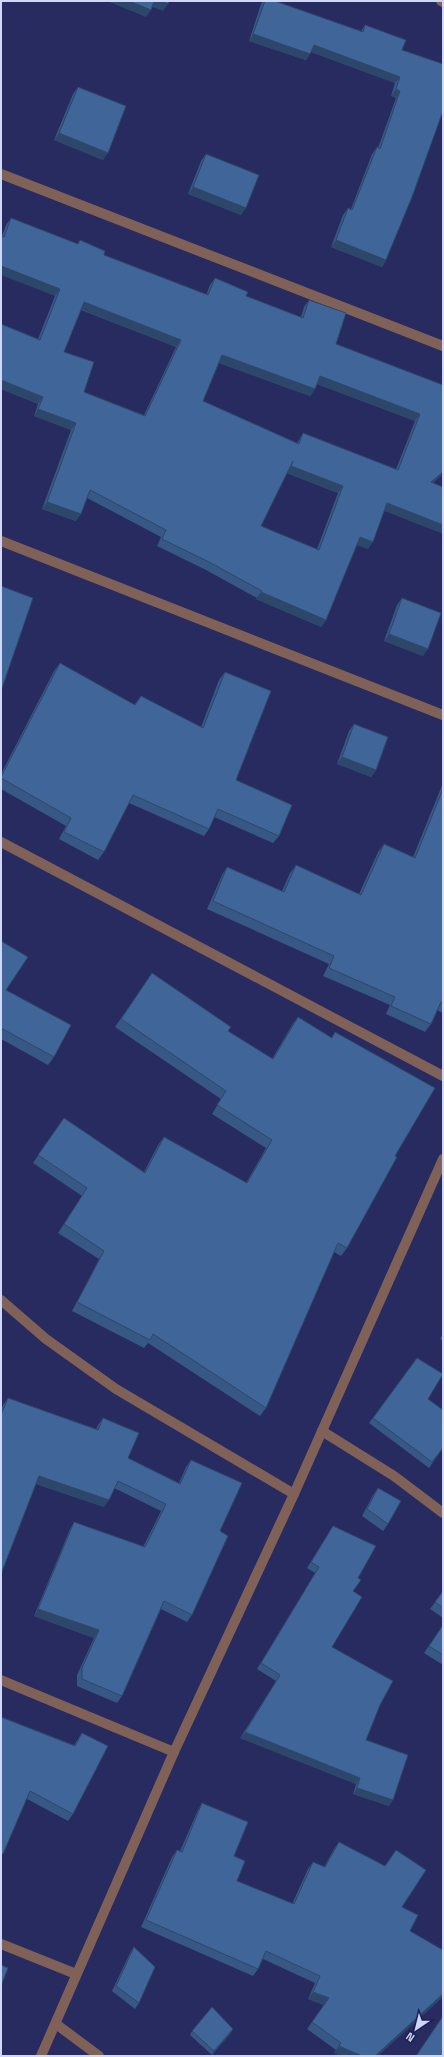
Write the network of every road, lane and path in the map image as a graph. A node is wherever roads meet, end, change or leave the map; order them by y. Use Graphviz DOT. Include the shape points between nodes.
graph roads {
  1 [pos="1,174"];
  2 [pos="443,346"];
  3 [pos="1,541"];
  4 [pos="443,715"];
  5 [pos="1,842"];
  6 [pos="443,1076"];
  7 [pos="443,1159"];
  8 [pos="1,1300"];
  9 [pos="322,1431"];
  10 [pos="294,1494"];
  11 [pos="443,1513"];
  12 [pos="1,1680"];
  13 [pos="174,1752"];
  14 [pos="1,1944"];
  15 [pos="76,1974"];
  16 [pos="56,2024"];
  17 [pos="41,2056"];
  18 [pos="100,2056"];
  1 -- 2 [label="street"];
  3 -- 4 [label="street"];
  5 -- 6 [label="street"];
  7 -- 9 [label="street"];
  8 -- 10 [label="street" via="46,1339 116,1389"];
  9 -- 10 [label="street"];
  9 -- 11 [label="street" via="394,1476"];
  10 -- 13 [label="street"];
  12 -- 13 [label="street"];
  13 -- 15 [label="street"];
  14 -- 15 [label="street"];
  15 -- 16 [label="street"];
  16 -- 17 [label="street"];
  16 -- 18 [label="street"];
}
